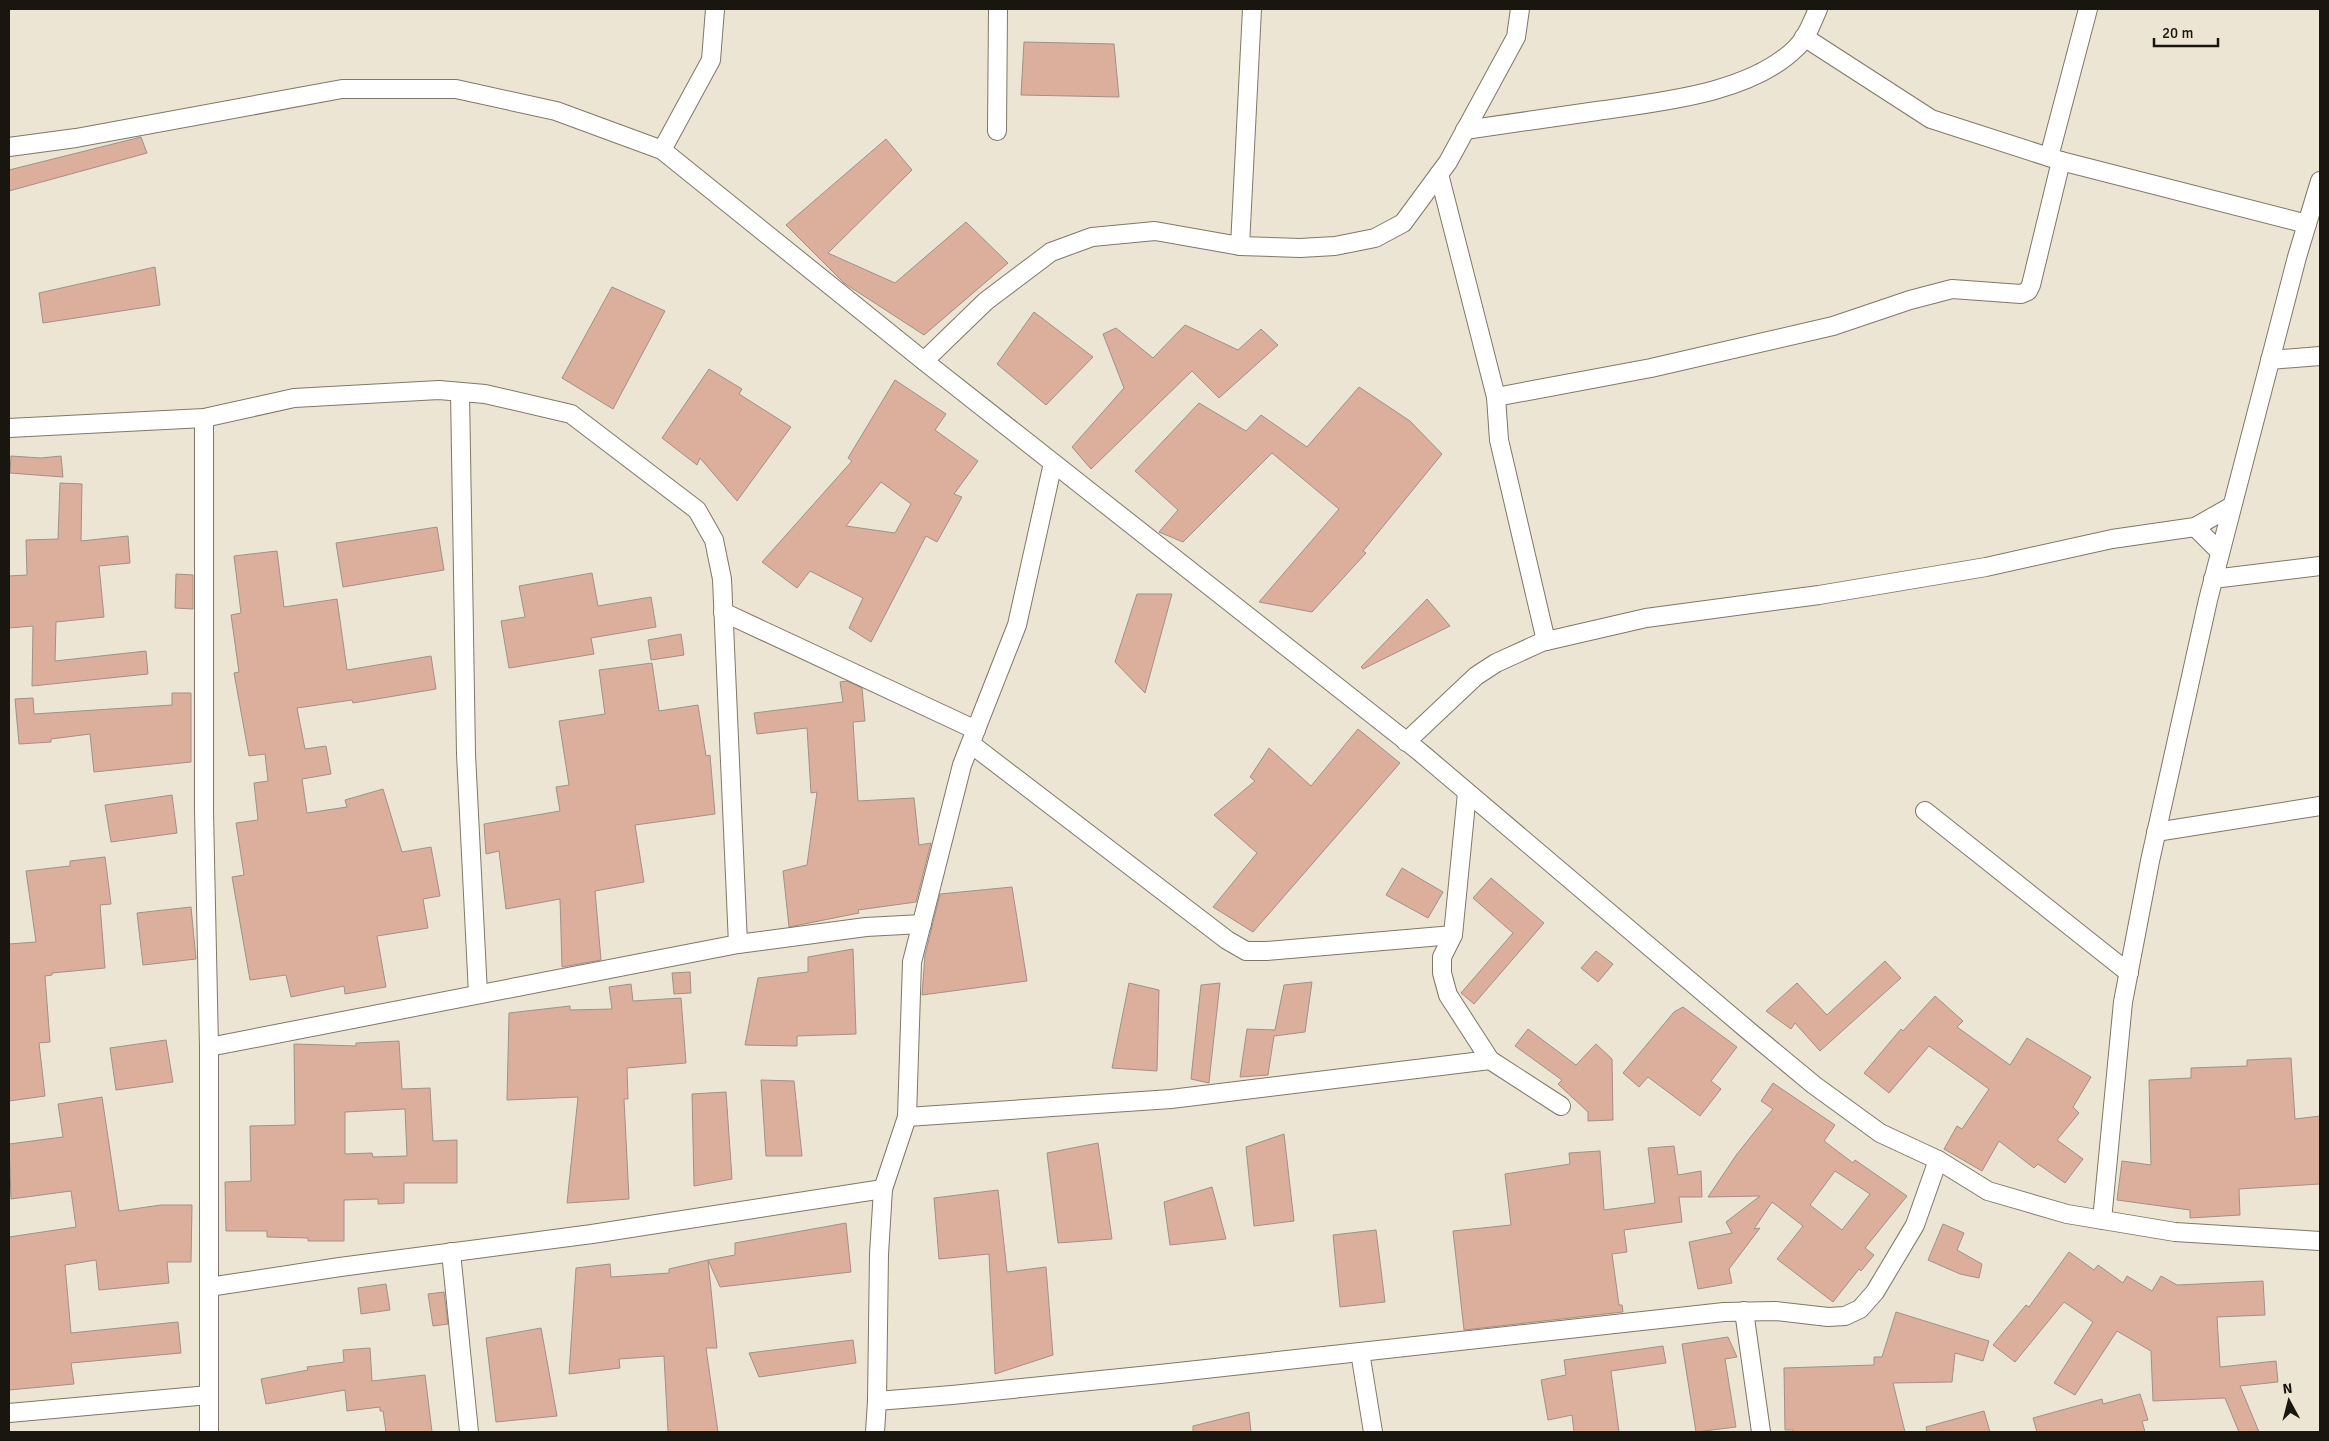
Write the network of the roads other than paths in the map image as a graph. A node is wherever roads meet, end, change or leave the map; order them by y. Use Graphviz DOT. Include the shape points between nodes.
graph roads {
  1 [pos="715,9"];
  2 [pos="998,9"];
  3 [pos="1252,9"];
  4 [pos="1520,9"];
  5 [pos="1818,9"];
  6 [pos="2088,9"];
  7 [pos="1804,37"];
  8 [pos="1465,130"];
  9 [pos="997,132"];
  10 [pos="9,147"];
  11 [pos="662,150"];
  12 [pos="2055,159"];
  13 [pos="1439,174"];
  14 [pos="2320,181"];
  15 [pos="2307,224"];
  16 [pos="1240,246"];
  17 [pos="2320,356"];
  18 [pos="2270,360"];
  19 [pos="924,362"];
  20 [pos="460,392"];
  21 [pos="1496,398"];
  22 [pos="204,418"];
  23 [pos="9,428"];
  24 [pos="1053,463"];
  25 [pos="2232,506"];
  26 [pos="2195,527"];
  27 [pos="2220,552"];
  28 [pos="2320,566"];
  29 [pos="2213,579"];
  30 [pos="722,612"];
  31 [pos="1546,641"];
  32 [pos="974,737"];
  33 [pos="1406,742"];
  34 [pos="1467,793"];
  35 [pos="2320,806"];
  36 [pos="1925,812"];
  37 [pos="2156,832"];
  38 [pos="922,924"];
  39 [pos="1453,935"];
  40 [pos="738,944"];
  41 [pos="2129,973"];
  42 [pos="478,994"];
  43 [pos="209,1047"];
  44 [pos="1490,1060"];
  45 [pos="1562,1106"];
  46 [pos="907,1117"];
  47 [pos="1938,1160"];
  48 [pos="883,1189"];
  49 [pos="2102,1220"];
  50 [pos="2320,1241"];
  51 [pos="451,1252"];
  52 [pos="209,1287"];
  53 [pos="1744,1311"];
  54 [pos="1360,1352"];
  55 [pos="209,1395"];
  56 [pos="877,1401"];
  57 [pos="9,1413"];
  58 [pos="208,1432"];
  59 [pos="469,1432"];
  60 [pos="875,1432"];
  61 [pos="1373,1432"];
  62 [pos="1761,1432"];
  1 -- 11 [label="street" via="711,60"];
  2 -- 9 [label="street"];
  3 -- 16 [label="street"];
  4 -- 8 [label="street" via="1516,37"];
  5 -- 7 [label="street"];
  6 -- 12 [label="street"];
  7 -- 8 [label="street" via="1796,48 1767,69 1734,84 1679,99"];
  7 -- 12 [label="street" via="1931,119"];
  8 -- 13 [label="street"];
  10 -- 11 [label="street" via="76,138 342,89 456,88 556,111"];
  11 -- 19 [label="street"];
  12 -- 15 [label="street"];
  12 -- 21 [label="street" via="2031,285 2021,294 1952,289 1832,326 1651,368"];
  13 -- 16 [label="street" via="1404,223 1375,238 1335,246"];
  13 -- 21 [label="street"];
  14 -- 15 [label="street"];
  15 -- 18 [label="street"];
  16 -- 19 [label="street" via="1156,231 1092,237 1051,252 986,301"];
  17 -- 18 [label="street"];
  18 -- 25 [label="street"];
  19 -- 24 [label="street"];
  20 -- 22 [label="street" via="439,390 294,398"];
  20 -- 30 [label="street" via="485,394 571,414 697,510 714,540 722,578"];
  20 -- 42 [label="street" via="466,754"];
  21 -- 31 [label="street" via="1499,440"];
  22 -- 23 [label="street"];
  22 -- 43 [label="street" via="204,811"];
  24 -- 32 [label="street" via="1017,626"];
  24 -- 33 [label="street"];
  25 -- 26 [label="street"];
  25 -- 27 [label="street"];
  26 -- 27 [label="street"];
  26 -- 31 [label="street" via="2112,539 1986,567 1819,595 1646,618"];
  27 -- 29 [label="street"];
  28 -- 29 [label="street"];
  29 -- 37 [label="street"];
  30 -- 32 [label="street"];
  30 -- 40 [label="street"];
  31 -- 33 [label="street" via="1496,663 1476,676"];
  32 -- 38 [label="street" via="962,765"];
  32 -- 39 [label="street" via="1184,908 1246,951"];
  33 -- 34 [label="street"];
  34 -- 39 [label="street"];
  34 -- 47 [label="street" via="1814,1085 1880,1133"];
  35 -- 37 [label="street"];
  36 -- 41 [label="street"];
  37 -- 41 [label="street"];
  38 -- 40 [label="street" via="866,927"];
  38 -- 46 [label="street" via="912,962"];
  39 -- 44 [label="street" via="1442,957 1448,995"];
  40 -- 42 [label="street"];
  41 -- 49 [label="street" via="2123,1002"];
  42 -- 43 [label="street"];
  43 -- 52 [label="street"];
  44 -- 45 [label="street"];
  44 -- 46 [label="street" via="1171,1099"];
  46 -- 48 [label="street"];
  47 -- 49 [label="street" via="1988,1191 2067,1214"];
  47 -- 53 [label="street" via="1914,1224 1875,1292 1860,1309 1845,1316 1828,1317"];
  48 -- 51 [label="street" via="592,1234"];
  48 -- 56 [label="street"];
  49 -- 50 [label="street" via="2175,1232"];
  51 -- 52 [label="street"];
  51 -- 59 [label="street"];
  52 -- 55 [label="street"];
  53 -- 54 [label="street"];
  53 -- 62 [label="street"];
  54 -- 56 [label="street" via="952,1396"];
  54 -- 61 [label="street"];
  55 -- 57 [label="street"];
  55 -- 58 [label="street"];
  56 -- 60 [label="street"];
}
